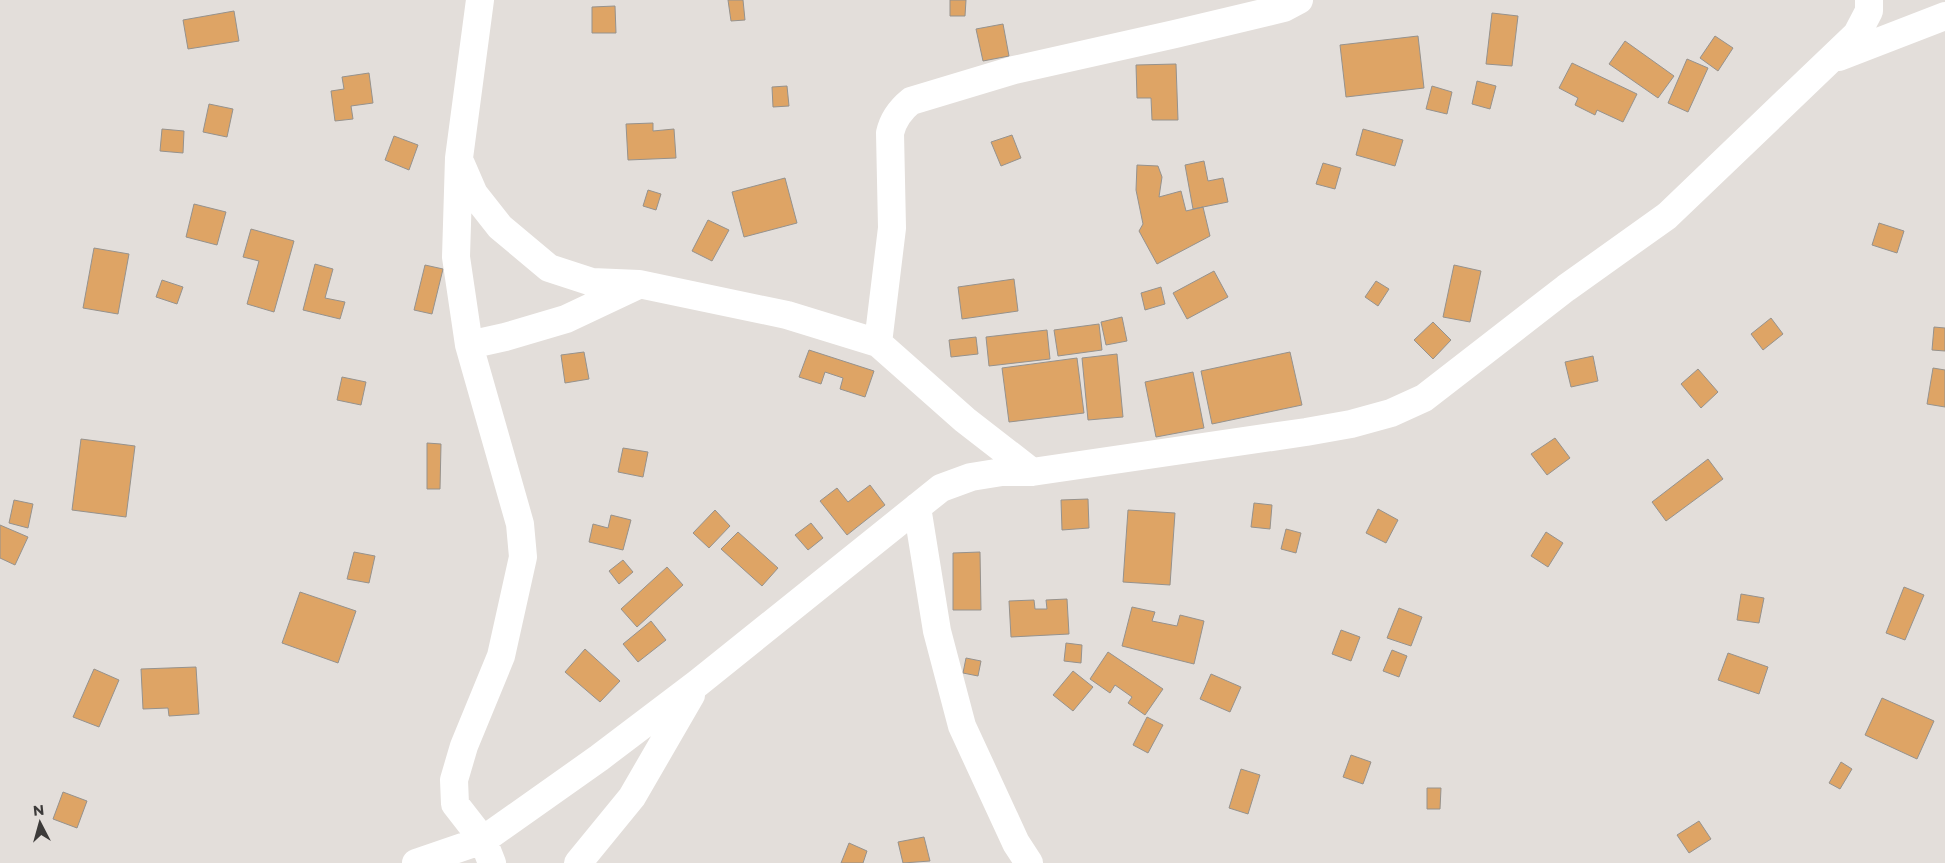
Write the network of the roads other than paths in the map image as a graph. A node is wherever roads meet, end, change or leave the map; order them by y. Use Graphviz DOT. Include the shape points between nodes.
graph roads {
  1 [pos="480,0"];
  2 [pos="1299,0"];
  3 [pos="1869,0"];
  4 [pos="1945,16"];
  5 [pos="1830,60"];
  6 [pos="459,158"];
  7 [pos="639,284"];
  8 [pos="878,343"];
  9 [pos="469,345"];
  10 [pos="1032,472"];
  11 [pos="917,507"];
  12 [pos="698,682"];
  13 [pos="487,852"];
  14 [pos="416,863"];
  15 [pos="578,863"];
  16 [pos="1029,863"];
  1 -- 6 [label="street"];
  2 -- 8 [label="street" via="1284,8 1014,70 911,101 892,123 890,133 892,228"];
  3 -- 5 [label="street" via="1869,11 1857,34"];
  4 -- 5 [label="street"];
  5 -- 10 [label="street" via="1667,216 1566,288 1424,398 1391,413 1351,424"];
  6 -- 7 [label="street" via="474,194 500,227 549,268 592,282"];
  6 -- 9 [label="street" via="456,257"];
  7 -- 8 [label="street" via="787,315"];
  7 -- 9 [label="street" via="566,319"];
  8 -- 10 [label="street" via="965,420"];
  9 -- 13 [label="street" via="520,524 523,558 501,656 464,746 454,780 455,804"];
  10 -- 11 [label="street" via="971,476 941,488"];
  11 -- 12 [label="street"];
  11 -- 16 [label="street" via="937,631 962,726 1016,843"];
  12 -- 13 [label="street" via="599,758"];
  12 -- 15 [label="street" via="632,797"];
  13 -- 14 [label="street"];
}
